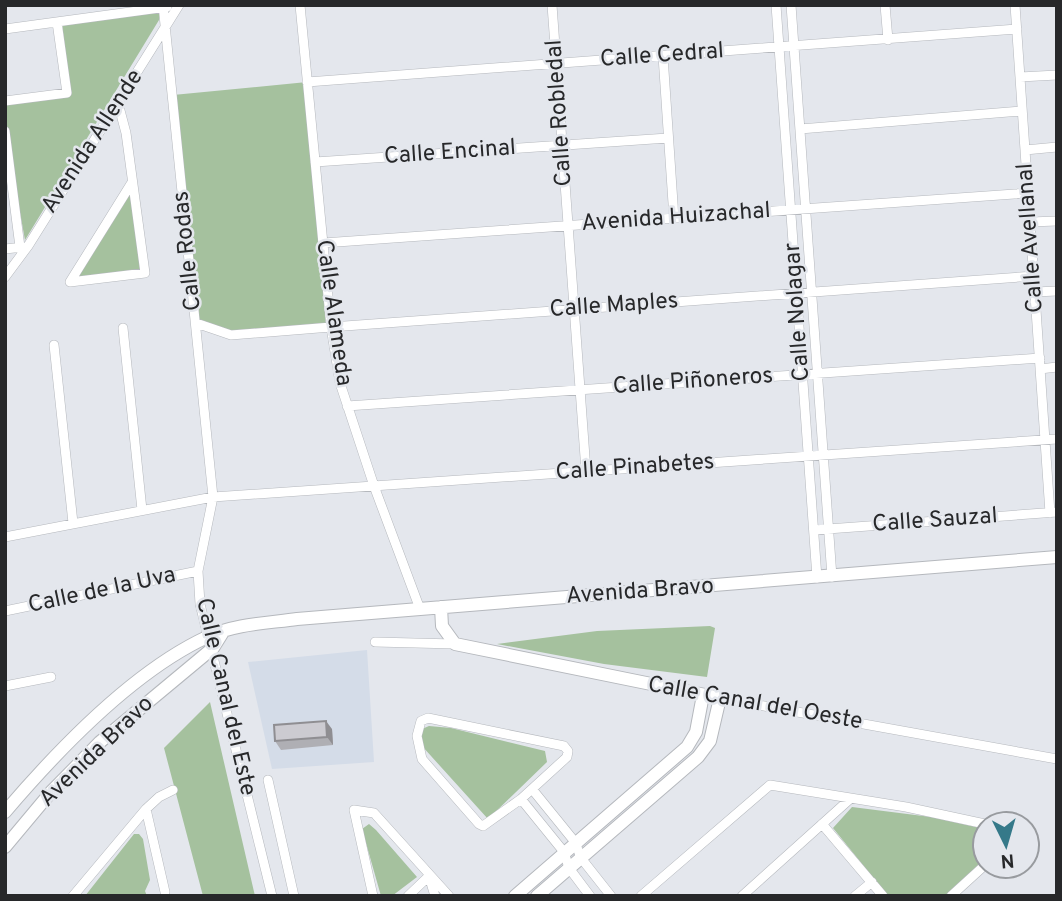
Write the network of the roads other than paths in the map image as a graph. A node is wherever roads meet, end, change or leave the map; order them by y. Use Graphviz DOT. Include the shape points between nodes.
graph roads {
  1 [pos="179,5"];
  2 [pos="300,5"];
  3 [pos="552,5"];
  4 [pos="776,5"];
  5 [pos="791,5"];
  6 [pos="885,5"];
  7 [pos="1015,5"];
  8 [pos="163,6"];
  9 [pos="57,22"];
  10 [pos="5,29"];
  11 [pos="1017,29"];
  12 [pos="165,30"];
  13 [pos="888,40"];
  14 [pos="794,47"];
  15 [pos="779,48"];
  16 [pos="663,56"];
  17 [pos="556,64"];
  18 [pos="1057,75"];
  19 [pos="1020,78"];
  20 [pos="307,82"];
  21 [pos="5,101"];
  22 [pos="118,103"];
  23 [pos="1023,111"];
  24 [pos="800,129"];
  25 [pos="5,131"];
  26 [pos="668,138"];
  27 [pos="562,146"];
  28 [pos="1057,147"];
  29 [pos="1025,150"];
  30 [pos="315,162"];
  31 [pos="8,173"];
  32 [pos="131,184"];
  33 [pos="1028,193"];
  34 [pos="806,209"];
  35 [pos="791,210"];
  36 [pos="674,218"];
  37 [pos="1057,221"];
  38 [pos="1030,222"];
  39 [pos="568,226"];
  40 [pos="323,243"];
  41 [pos="24,246"];
  42 [pos="5,249"];
  43 [pos="1034,276"];
  44 [pos="5,277"];
  45 [pos="1057,291"];
  46 [pos="811,292"];
  47 [pos="1035,292"];
  48 [pos="797,293"];
  49 [pos="574,309"];
  50 [pos="195,323"];
  51 [pos="331,327"];
  52 [pos="123,328"];
  53 [pos="54,345"];
  54 [pos="1040,363"];
  55 [pos="1057,367"];
  56 [pos="817,373"];
  57 [pos="803,374"];
  58 [pos="580,390"];
  59 [pos="347,406"];
  60 [pos="1057,439"];
  61 [pos="1045,440"];
  62 [pos="823,455"];
  63 [pos="809,456"];
  64 [pos="586,471"];
  65 [pos="374,486"];
  66 [pos="214,497"];
  67 [pos="142,510"];
  68 [pos="1053,513"];
  69 [pos="73,523"];
  70 [pos="828,529"];
  71 [pos="814,530"];
  72 [pos="5,537"];
  73 [pos="1057,557"];
  74 [pos="198,571"];
  75 [pos="832,577"];
  76 [pos="817,578"];
  77 [pos="441,607"];
  78 [pos="420,609"];
  79 [pos="5,611"];
  80 [pos="211,642"];
  81 [pos="375,642"];
  82 [pos="455,644"];
  83 [pos="51,677"];
  84 [pos="5,686"];
  85 [pos="703,695"];
  86 [pos="720,698"];
  87 [pos="85,726"];
  88 [pos="100,742"];
  89 [pos="1057,759"];
  90 [pos="268,780"];
  91 [pos="532,789"];
  92 [pos="173,790"];
  93 [pos="521,799"];
  94 [pos="850,799"];
  95 [pos="146,809"];
  96 [pos="5,812"];
  97 [pos="971,821"];
  98 [pos="822,824"];
  99 [pos="575,842"];
  100 [pos="6,846"];
  101 [pos="564,852"];
  102 [pos="581,858"];
  103 [pos="569,868"];
  104 [pos="429,876"];
  105 [pos="971,878"];
  106 [pos="872,882"];
  107 [pos="165,892"];
  108 [pos="653,892"];
  109 [pos="73,896"];
  110 [pos="272,896"];
  111 [pos="294,896"];
  112 [pos="373,896"];
  113 [pos="408,896"];
  114 [pos="435,896"];
  115 [pos="449,896"];
  116 [pos="515,896"];
  117 [pos="537,896"];
  118 [pos="590,896"];
  119 [pos="611,896"];
  120 [pos="641,896"];
  121 [pos="742,896"];
  122 [pos="855,896"];
  123 [pos="883,896"];
  124 [pos="951,896"];
  1 -- 8 [label="street"];
  1 -- 12 [label="street, Avenida Allende"];
  2 -- 20 [label="street, Calle Alameda"];
  3 -- 17 [label="street, Calle Robledal"];
  4 -- 15 [label="street, Calle Nolagar"];
  5 -- 14 [label="street, Calle Nolagar"];
  6 -- 13 [label="street"];
  7 -- 11 [label="street, Calle Avellanal"];
  8 -- 9 [label="street"];
  8 -- 12 [label="street, Calle Rodas"];
  9 -- 10 [label="street"];
  9 -- 21 [label="street" via="67,93"];
  11 -- 13 [label="street, Calle Cedral"];
  11 -- 19 [label="street, Calle Avellanal"];
  12 -- 22 [label="street, Avenida Allende"];
  12 -- 50 [label="street, Calle Rodas"];
  13 -- 14 [label="street, Calle Cedral"];
  14 -- 15 [label="street, Calle Cedral"];
  14 -- 24 [label="street, Calle Nolagar"];
  15 -- 16 [label="street, Calle Cedral"];
  15 -- 35 [label="street, Calle Nolagar"];
  16 -- 17 [label="street, Calle Cedral"];
  16 -- 26 [label="street"];
  17 -- 20 [label="street, Calle Cedral"];
  17 -- 27 [label="street, Calle Robledal"];
  18 -- 19 [label="street"];
  19 -- 23 [label="street, Calle Avellanal"];
  20 -- 30 [label="street, Calle Alameda"];
  22 -- 32 [label="street"];
  22 -- 41 [label="street, Avenida Allende"];
  23 -- 24 [label="street"];
  23 -- 29 [label="street, Calle Avellanal"];
  24 -- 34 [label="street, Calle Nolagar"];
  25 -- 31 [label="street"];
  26 -- 27 [label="street, Calle Encinal"];
  26 -- 36 [label="street"];
  27 -- 30 [label="street, Calle Encinal"];
  27 -- 39 [label="street, Calle Robledal"];
  28 -- 29 [label="street"];
  29 -- 33 [label="street, Calle Avellanal"];
  30 -- 40 [label="street, Calle Alameda"];
  31 -- 41 [label="street"];
  32 -- 32 [label="street" via="145,273 70,282 118,206"];
  33 -- 34 [label="street, Avenida Huizachal"];
  33 -- 38 [label="street, Calle Avellanal"];
  34 -- 35 [label="street, Avenida Huizachal"];
  34 -- 46 [label="street, Calle Nolagar"];
  35 -- 36 [label="street, Avenida Huizachal"];
  35 -- 48 [label="street, Calle Nolagar"];
  36 -- 39 [label="street, Avenida Huizachal"];
  37 -- 38 [label="street"];
  38 -- 43 [label="street, Calle Avellanal"];
  39 -- 40 [label="street, Avenida Huizachal"];
  39 -- 49 [label="street, Calle Robledal"];
  40 -- 51 [label="street, Calle Alameda"];
  41 -- 42 [label="street"];
  41 -- 44 [label="street, Avenida Allende"];
  43 -- 46 [label="street, Calle Maples"];
  43 -- 47 [label="street, Calle Avellanal"];
  45 -- 47 [label="street"];
  46 -- 48 [label="street, Calle Maples"];
  46 -- 56 [label="street, Calle Nolagar"];
  47 -- 54 [label="street, Calle Avellanal"];
  48 -- 49 [label="street, Calle Maples"];
  48 -- 57 [label="street, Calle Nolagar"];
  49 -- 51 [label="street, Calle Maples"];
  49 -- 58 [label="street, Calle Robledal"];
  50 -- 51 [label="street, Calle Maples" via="231,335"];
  50 -- 66 [label="street, Calle Rodas"];
  51 -- 59 [label="street, Calle Alameda"];
  52 -- 67 [label="street"];
  53 -- 69 [label="street"];
  54 -- 55 [label="street, Calle Piñoneros"];
  54 -- 56 [label="street, Calle Piñoneros"];
  54 -- 61 [label="street, Calle Avellanal"];
  56 -- 57 [label="street, Calle Piñoneros"];
  56 -- 62 [label="street, Calle Nolagar"];
  57 -- 58 [label="street, Calle Piñoneros"];
  57 -- 63 [label="street, Calle Nolagar"];
  58 -- 59 [label="street, Calle Piñoneros"];
  58 -- 64 [label="street, Calle Robledal"];
  59 -- 65 [label="street, Calle Alameda"];
  60 -- 61 [label="street, Calle Pinabetes"];
  61 -- 62 [label="street, Calle Pinabetes"];
  61 -- 68 [label="street, Calle Avellanal"];
  62 -- 63 [label="street, Calle Pinabetes"];
  62 -- 70 [label="street, Calle Nolagar"];
  63 -- 64 [label="street, Calle Pinabetes"];
  63 -- 71 [label="street, Calle Nolagar"];
  64 -- 65 [label="street, Calle Pinabetes"];
  65 -- 66 [label="street, Calle Pinabetes"];
  65 -- 78 [label="street, Calle Alameda"];
  66 -- 67 [label="street, Calle Pinabetes"];
  66 -- 74 [label="street, Calle Canal del Este"];
  67 -- 69 [label="street, Calle Pinabetes"];
  68 -- 70 [label="street, Calle Sauzal"];
  69 -- 72 [label="street, Calle Pinabetes"];
  70 -- 71 [label="street, Calle Sauzal"];
  70 -- 75 [label="street, Calle Nolagar"];
  71 -- 76 [label="street, Calle Nolagar"];
  73 -- 75 [label="main road, Avenida Bravo"];
  74 -- 79 [label="street, Calle de la Uva"];
  74 -- 80 [label="street, Calle Canal del Este" via="200,604"];
  75 -- 76 [label="main road, Avenida Bravo"];
  76 -- 77 [label="main road, Avenida Bravo"];
  77 -- 78 [label="main road, Avenida Bravo"];
  77 -- 82 [label="main road" via="442,626"];
  78 -- 80 [label="main road, Avenida Bravo" via="297,619 223,632"];
  80 -- 87 [label="main road, Avenida Bravo" via="160,665"];
  80 -- 88 [label="main road, Avenida Bravo"];
  80 -- 110 [label="street, Calle Canal del Este"];
  81 -- 82 [label="street, Calle Canal del Oeste"];
  82 -- 85 [label="main road, Calle Canal del Oeste"];
  83 -- 84 [label="street"];
  85 -- 86 [label="main road, Calle Canal del Oeste"];
  85 -- 99 [label="main road" via="696,732 687,747"];
  86 -- 89 [label="street, Calle Canal del Oeste"];
  86 -- 102 [label="main road" via="710,741 698,757"];
  87 -- 88 [label="main road"];
  87 -- 96 [label="main road, Avenida Bravo"];
  88 -- 100 [label="main road, Avenida Bravo"];
  90 -- 111 [label="street, Calle Canal del Este"];
  91 -- 93 [label="street"];
  91 -- 93 [label="street" via="568,757 565,746 428,718 421,721 417,736 422,759 479,824 488,824"];
  91 -- 99 [label="street"];
  92 -- 95 [label="street"];
  93 -- 101 [label="street"];
  94 -- 97 [label="street"];
  94 -- 98 [label="street"];
  94 -- 108 [label="street" via="770,785"];
  95 -- 107 [label="street"];
  95 -- 109 [label="street"];
  98 -- 106 [label="street"];
  98 -- 121 [label="street"];
  99 -- 101 [label="main road"];
  99 -- 102 [label="street"];
  101 -- 103 [label="street"];
  101 -- 116 [label="main road"];
  102 -- 103 [label="main road"];
  102 -- 119 [label="street"];
  103 -- 117 [label="main road"];
  103 -- 118 [label="street"];
  104 -- 112 [label="street" via="374,813 354,810"];
  104 -- 113 [label="street"];
  104 -- 114 [label="street"];
  104 -- 115 [label="street"];
  105 -- 124 [label="street"];
  106 -- 122 [label="street"];
  106 -- 123 [label="street"];
  108 -- 120 [label="street"];
}
